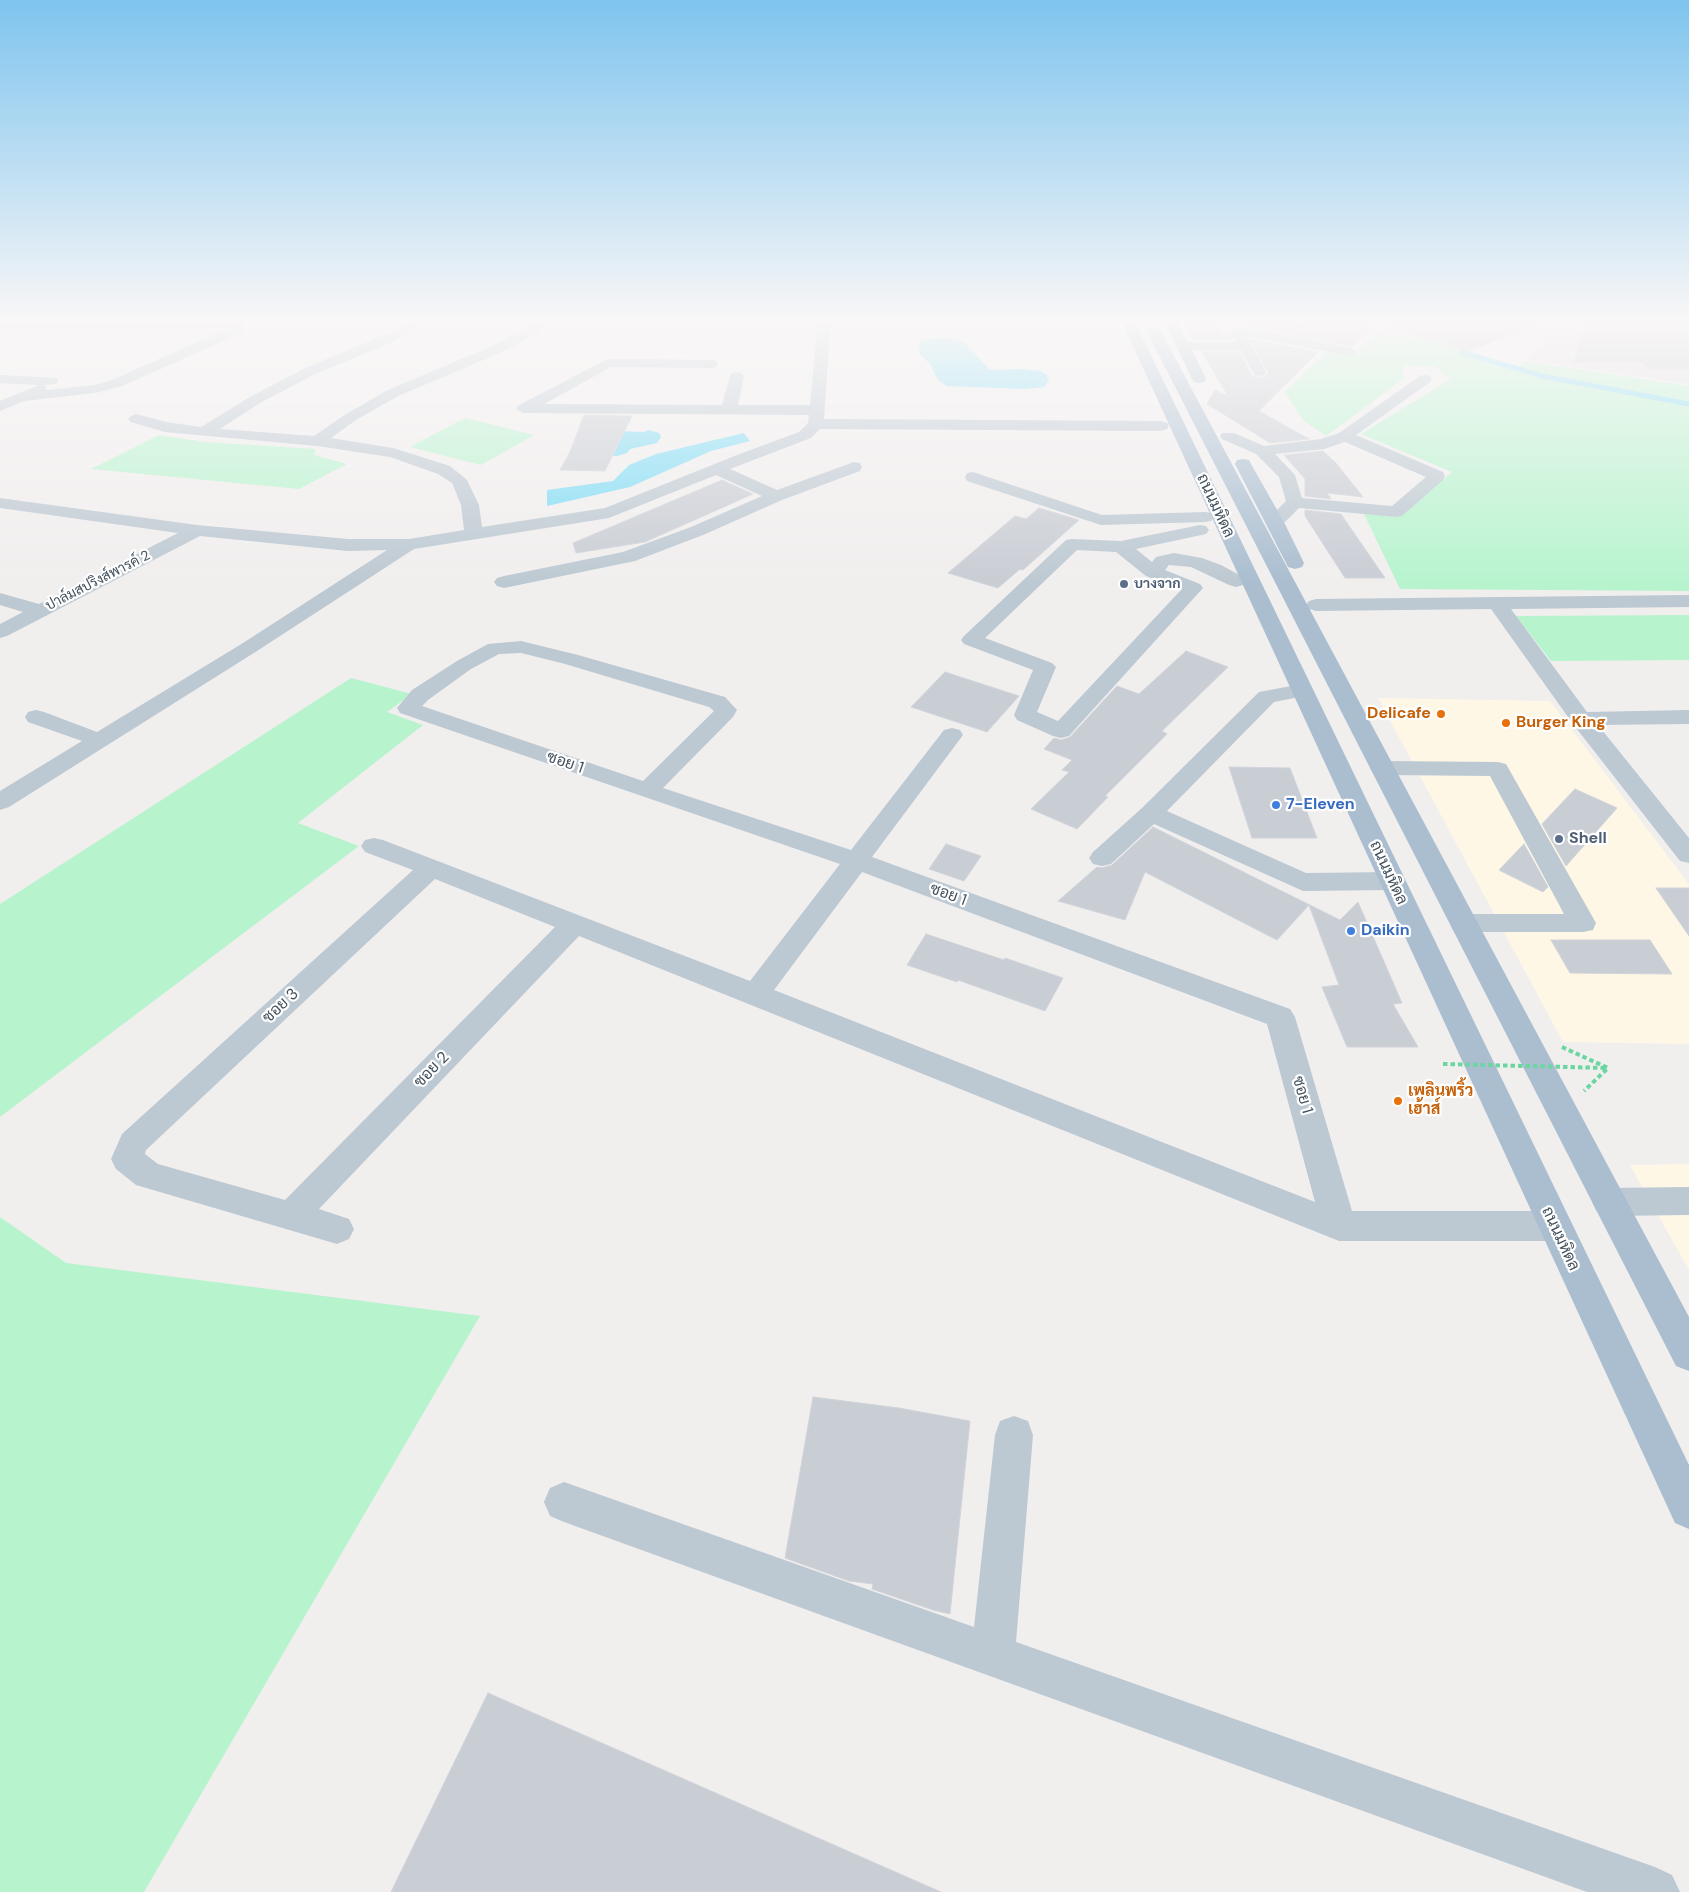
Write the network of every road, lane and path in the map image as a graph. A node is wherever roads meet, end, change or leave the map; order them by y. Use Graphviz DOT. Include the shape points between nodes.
graph roads {
  1 [pos="248,406"];
  2 [pos="370,406"];
  3 [pos="527,406"];
  4 [pos="818,406"];
  5 [pos="1152,406"];
  6 [pos="1179,406"];
  7 [pos="1182,406"];
  8 [pos="1387,406"];
  9 [pos="524,408"];
  10 [pos="645,409"];
  11 [pos="729,409"];
  12 [pos="509,416"];
  13 [pos="817,417"];
  14 [pos="136,419"];
  15 [pos="1220,419"];
  16 [pos="1161,426"];
  17 [pos="204,432"];
  18 [pos="1228,436"];
  19 [pos="1345,436"];
  20 [pos="317,441"];
  21 [pos="1262,451"];
  22 [pos="854,467"];
  23 [pos="716,469"];
  24 [pos="973,477"];
  25 [pos="776,496"];
  26 [pos="1295,502"];
  27 [pos="2,506"];
  28 [pos="1275,522"];
  29 [pos="1207,523"];
  30 [pos="197,530"];
  31 [pos="474,534"];
  32 [pos="409,544"];
  33 [pos="1121,547"];
  34 [pos="1153,572"];
  35 [pos="1236,581"];
  36 [pos="504,582"];
  37 [pos="0,600"];
  38 [pos="1689,601"];
  39 [pos="1497,603"];
  40 [pos="1316,605"];
  41 [pos="40,611"];
  42 [pos="0,632"];
  43 [pos="1286,658"];
  44 [pos="1327,664"];
  45 [pos="1302,690"];
  46 [pos="36,717"];
  47 [pos="1689,717"];
  48 [pos="1581,719"];
  49 [pos="952,735"];
  50 [pos="99,740"];
  51 [pos="1382,768"];
  52 [pos="647,791"];
  53 [pos="0,802"];
  54 [pos="1151,812"];
  55 [pos="374,846"];
  56 [pos="1689,855"];
  57 [pos="1102,858"];
  58 [pos="857,861"];
  59 [pos="430,869"];
  60 [pos="1392,881"];
  61 [pos="1463,923"];
  62 [pos="574,924"];
  63 [pos="755,994"];
  64 [pos="1443,1064"];
  65 [pos="1608,1068"];
  66 [pos="1689,1201"];
  67 [pos="1609,1202"];
  68 [pos="291,1216"];
  69 [pos="1339,1226"];
  70 [pos="1554,1226"];
  71 [pos="337,1230"];
  72 [pos="1689,1354"];
  73 [pos="1014,1435"];
  74 [pos="564,1502"];
  75 [pos="1689,1509"];
  76 [pos="993,1655"];
  77 [pos="1655,1892"];
  1 -- 17 [label="street"];
  2 -- 20 [label="street"];
  3 -- 9 [label="street"];
  4 -- 13 [label="street"];
  5 -- 16 [label="main road"];
  6 -- 43 [label="main road, ถนนมหิดล"];
  7 -- 44 [label="main road, ถนนมหิดล"];
  8 -- 19 [label="street"];
  9 -- 10 [label="street"];
  9 -- 12 [label="street"];
  10 -- 11 [label="street"];
  11 -- 13 [label="street"];
  13 -- 16 [label="street"];
  13 -- 23 [label="street" via="804,435"];
  14 -- 17 [label="street"];
  15 -- 18 [label="main road"];
  16 -- 29 [label="main road"];
  17 -- 20 [label="street"];
  18 -- 21 [label="street"];
  18 -- 28 [label="main road"];
  19 -- 21 [label="street" via="1324,444"];
  19 -- 26 [label="street" via="1437,476 1396,512"];
  20 -- 31 [label="street" via="393,454 444,470 459,480 470,505"];
  21 -- 26 [label="street" via="1287,475"];
  22 -- 25 [label="street"];
  23 -- 25 [label="street"];
  23 -- 31 [label="street" via="609,513"];
  24 -- 29 [label="street" via="1101,520"];
  25 -- 36 [label="street" via="628,557"];
  26 -- 28 [label="street"];
  27 -- 30 [label="street"];
  28 -- 40 [label="main road"];
  29 -- 33 [label="street"];
  29 -- 35 [label="main road"];
  30 -- 32 [label="street" via="348,545"];
  30 -- 41 [label="street, ปาล์มสปริงส์พารค์ 2"];
  31 -- 32 [label="street"];
  32 -- 50 [label="street"];
  33 -- 34 [label="street"];
  33 -- 34 [label="street" via="1072,544 971,640 1045,667 1025,715 1061,732 1193,588"];
  34 -- 35 [label="street" via="1163,561 1174,559 1214,568"];
  35 -- 43 [label="main road" via="1250,608"];
  37 -- 41 [label="street"];
  38 -- 39 [label="street"];
  39 -- 40 [label="street"];
  39 -- 48 [label="street"];
  40 -- 44 [label="main road"];
  41 -- 42 [label="street, ปาล์มสปริงส์พารค์ 2"];
  43 -- 45 [label="main road, ถนนมหิดล"];
  44 -- 51 [label="main road, ถนนมหิดล"];
  45 -- 54 [label="street" via="1267,697"];
  45 -- 60 [label="main road, ถนนมหิดล"];
  46 -- 50 [label="street"];
  47 -- 48 [label="street"];
  48 -- 56 [label="street"];
  49 -- 58 [label="street"];
  50 -- 53 [label="street"];
  51 -- 61 [label="main road, ถนนมหิดล"];
  51 -- 61 [label="street" via="1498,769 1583,922"];
  52 -- 52 [label="street, ซอย 1" via="408,708 420,695 464,664 495,648 521,646 717,702 726,710 722,717"];
  52 -- 58 [label="street, ซอย 1"];
  54 -- 57 [label="street"];
  54 -- 60 [label="street" via="1303,882"];
  55 -- 59 [label="street"];
  58 -- 63 [label="street"];
  58 -- 69 [label="street, ซอย 1" via="1280,1017"];
  59 -- 62 [label="street"];
  59 -- 68 [label="street, ซอย 3" via="133,1143 127,1159 148,1175"];
  60 -- 70 [label="main road, ถนนมหิดล"];
  61 -- 67 [label="main road, ถนนมหิดล"];
  62 -- 63 [label="street"];
  62 -- 68 [label="street, ซอย 2"];
  63 -- 69 [label="street"];
  64 -- 65 [label="path, bridge"];
  66 -- 67 [label="street"];
  67 -- 72 [label="main road, ถนนมหิดล"];
  68 -- 71 [label="street"];
  69 -- 70 [label="street"];
  70 -- 75 [label="main road, ถนนมหิดล"];
  73 -- 76 [label="street"];
  74 -- 76 [label="street"];
  76 -- 77 [label="street"];
}
